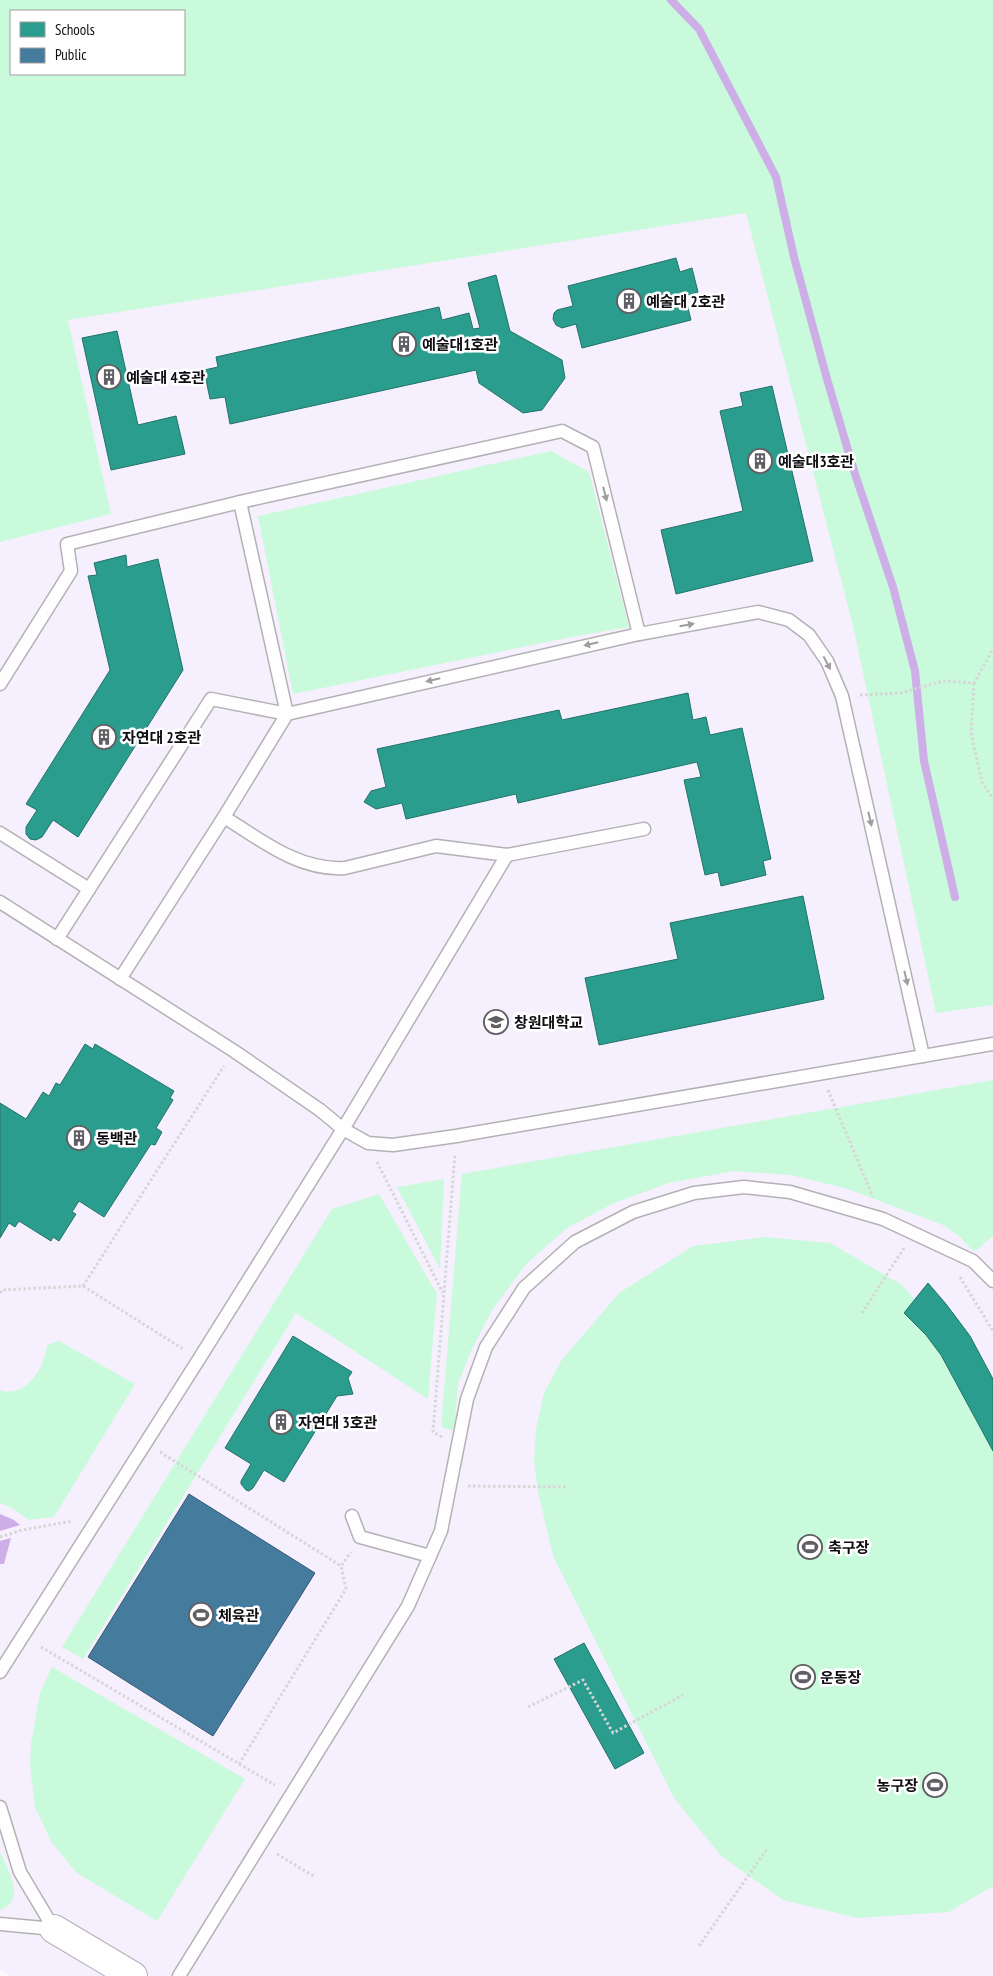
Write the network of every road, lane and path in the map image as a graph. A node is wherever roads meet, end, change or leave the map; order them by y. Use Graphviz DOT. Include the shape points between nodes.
graph roads {
  1 [pos="240,502"];
  2 [pos="639,634"];
  3 [pos="993,649"];
  4 [pos="0,684"];
  5 [pos="974,684"];
  6 [pos="842,696"];
  7 [pos="287,714"];
  8 [pos="993,798"];
  9 [pos="224,818"];
  10 [pos="644,829"];
  11 [pos="0,833"];
  12 [pos="506,855"];
  13 [pos="89,889"];
  14 [pos="0,902"];
  15 [pos="57,938"];
  16 [pos="120,978"];
  17 [pos="993,1044"];
  18 [pos="234,1051"];
  19 [pos="923,1056"];
  20 [pos="821,1073"];
  21 [pos="343,1128"];
  22 [pos="456,1136"];
  23 [pos="368,1143"];
  24 [pos="882,1218"];
  25 [pos="914,1233"];
  26 [pos="957,1273"];
  27 [pos="993,1281"];
  28 [pos="83,1286"];
  29 [pos="1,1291"];
  30 [pos="444,1294"];
  31 [pos="862,1312"];
  32 [pos="993,1332"];
  33 [pos="183,1349"];
  34 [pos="145,1443"];
  35 [pos="458,1444"];
  36 [pos="450,1486"];
  37 [pos="568,1487"];
  38 [pos="352,1516"];
  39 [pos="98,1517"];
  40 [pos="360,1536"];
  41 [pos="0,1537"];
  42 [pos="430,1556"];
  43 [pos="341,1566"];
  44 [pos="40,1647"];
  45 [pos="0,1672"];
  46 [pos="683,1695"];
  47 [pos="528,1707"];
  48 [pos="239,1764"];
  49 [pos="291,1795"];
  50 [pos="0,1807"];
  51 [pos="260,1844"];
  52 [pos="767,1849"];
  53 [pos="315,1877"];
  54 [pos="0,1924"];
  55 [pos="54,1929"];
  56 [pos="699,1946"];
  57 [pos="133,1976"];
  58 [pos="179,1976"];
  1 -- 2 [label="lane, one-way" via="562,431 593,447"];
  1 -- 4 [label="lane" via="67,544 71,571"];
  1 -- 7 [label="lane"];
  2 -- 6 [label="lane, one-way" via="758,612 788,620 809,635 827,661"];
  2 -- 7 [label="lane, one-way"];
  3 -- 5 [label="path"];
  5 -- 6 [label="path" via="943,681 901,693"];
  5 -- 8 [label="path" via="970,734 982,782"];
  6 -- 19 [label="lane, one-way"];
  7 -- 9 [label="lane"];
  7 -- 13 [label="lane" via="211,699"];
  9 -- 12 [label="lane" via="290,857 321,867 345,868 436,846"];
  9 -- 16 [label="lane"];
  10 -- 12 [label="lane"];
  11 -- 13 [label="lane"];
  12 -- 21 [label="lane"];
  13 -- 15 [label="lane"];
  14 -- 15 [label="lane"];
  15 -- 16 [label="lane"];
  16 -- 18 [label="lane"];
  17 -- 19 [label="lane"];
  18 -- 21 [label="lane"];
  18 -- 28 [label="path"];
  19 -- 20 [label="lane"];
  20 -- 22 [label="lane"];
  20 -- 24 [label="path"];
  21 -- 23 [label="lane"];
  21 -- 34 [label="lane"];
  22 -- 23 [label="lane" via="393,1145"];
  22 -- 30 [label="path"];
  23 -- 30 [label="path"];
  24 -- 25 [label="lane"];
  24 -- 35 [label="lane" via="790,1192 744,1187 694,1192 633,1212 575,1242 524,1288 486,1347 468,1399"];
  25 -- 27 [label="lane" via="973,1261"];
  25 -- 31 [label="path"];
  26 -- 32 [label="path"];
  28 -- 29 [label="path"];
  28 -- 33 [label="path"];
  30 -- 35 [label="path" via="433,1432"];
  34 -- 39 [label="lane"];
  34 -- 43 [label="path"];
  35 -- 36 [label="lane"];
  36 -- 37 [label="path"];
  36 -- 42 [label="lane" via="441,1530"];
  38 -- 40 [label="lane"];
  39 -- 41 [label="path"];
  39 -- 45 [label="lane"];
  40 -- 42 [label="lane"];
  40 -- 43 [label="path"];
  42 -- 49 [label="lane" via="408,1606"];
  43 -- 48 [label="path" via="346,1589"];
  44 -- 48 [label="path"];
  46 -- 47 [label="path" via="613,1733 583,1680"];
  48 -- 49 [label="path"];
  49 -- 51 [label="lane"];
  50 -- 55 [label="lane" via="20,1872"];
  51 -- 53 [label="path"];
  51 -- 58 [label="lane"];
  52 -- 56 [label="path"];
  54 -- 55 [label="lane"];
  55 -- 57 [label="street"];
}
